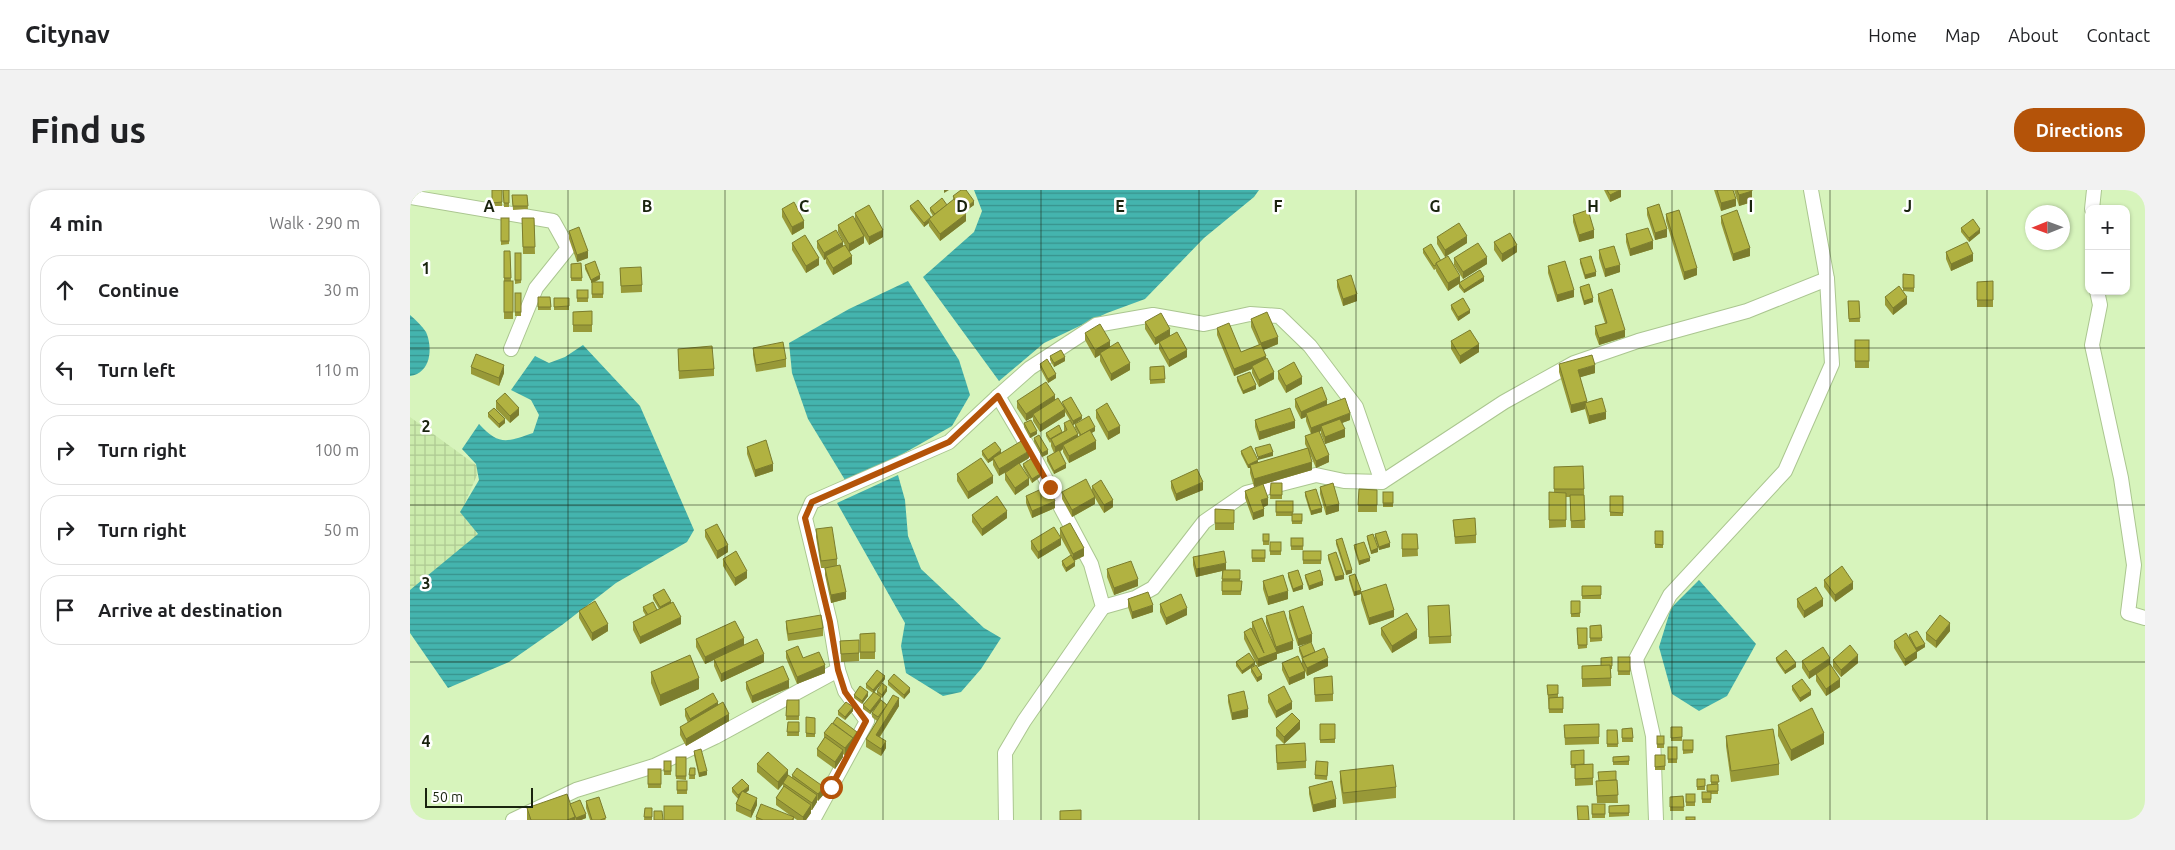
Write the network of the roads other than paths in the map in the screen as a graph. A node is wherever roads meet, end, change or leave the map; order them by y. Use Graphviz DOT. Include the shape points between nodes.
graph roads {
  1 [pos="1811,190"];
  2 [pos="2094,190"];
  3 [pos="410,197"];
  4 [pos="2092,205"];
  5 [pos="1827,279"];
  6 [pos="2098,295"];
  7 [pos="511,349"];
  8 [pos="998,396"];
  9 [pos="1382,482"];
  10 [pos="1103,607"];
  11 [pos="2145,618"];
  12 [pos="838,670"];
  13 [pos="513,820"];
  14 [pos="813,820"];
  15 [pos="1006,820"];
  16 [pos="1656,820"];
  1 -- 5 [label="street"];
  2 -- 4 [label="street"];
  3 -- 7 [label="street" via="553,221 568,248 536,288"];
  5 -- 9 [label="street" via="1747,311 1638,341 1574,363 1504,402"];
  5 -- 16 [label="street" via="1832,364 1785,471 1670,595 1636,659 1653,736"];
  6 -- 11 [label="street" via="2100,305 2092,345 2121,478 2134,565 2128,613"];
  8 -- 9 [label="street" via="1030,368 1096,326 1153,315 1204,324 1250,314 1280,316 1310,346 1356,407"];
  8 -- 10 [label="street" via="1091,564"];
  8 -- 12 [label="street" via="949,442 812,502 805,518"];
  9 -- 10 [label="street" via="1344,482 1316,475 1246,493 1204,522 1153,588 1135,598"];
  10 -- 15 [label="street" via="1005,753"];
  12 -- 13 [label="street" via="715,737 654,766 576,790"];
  12 -- 14 [label="street" via="845,692 866,721"];
}
